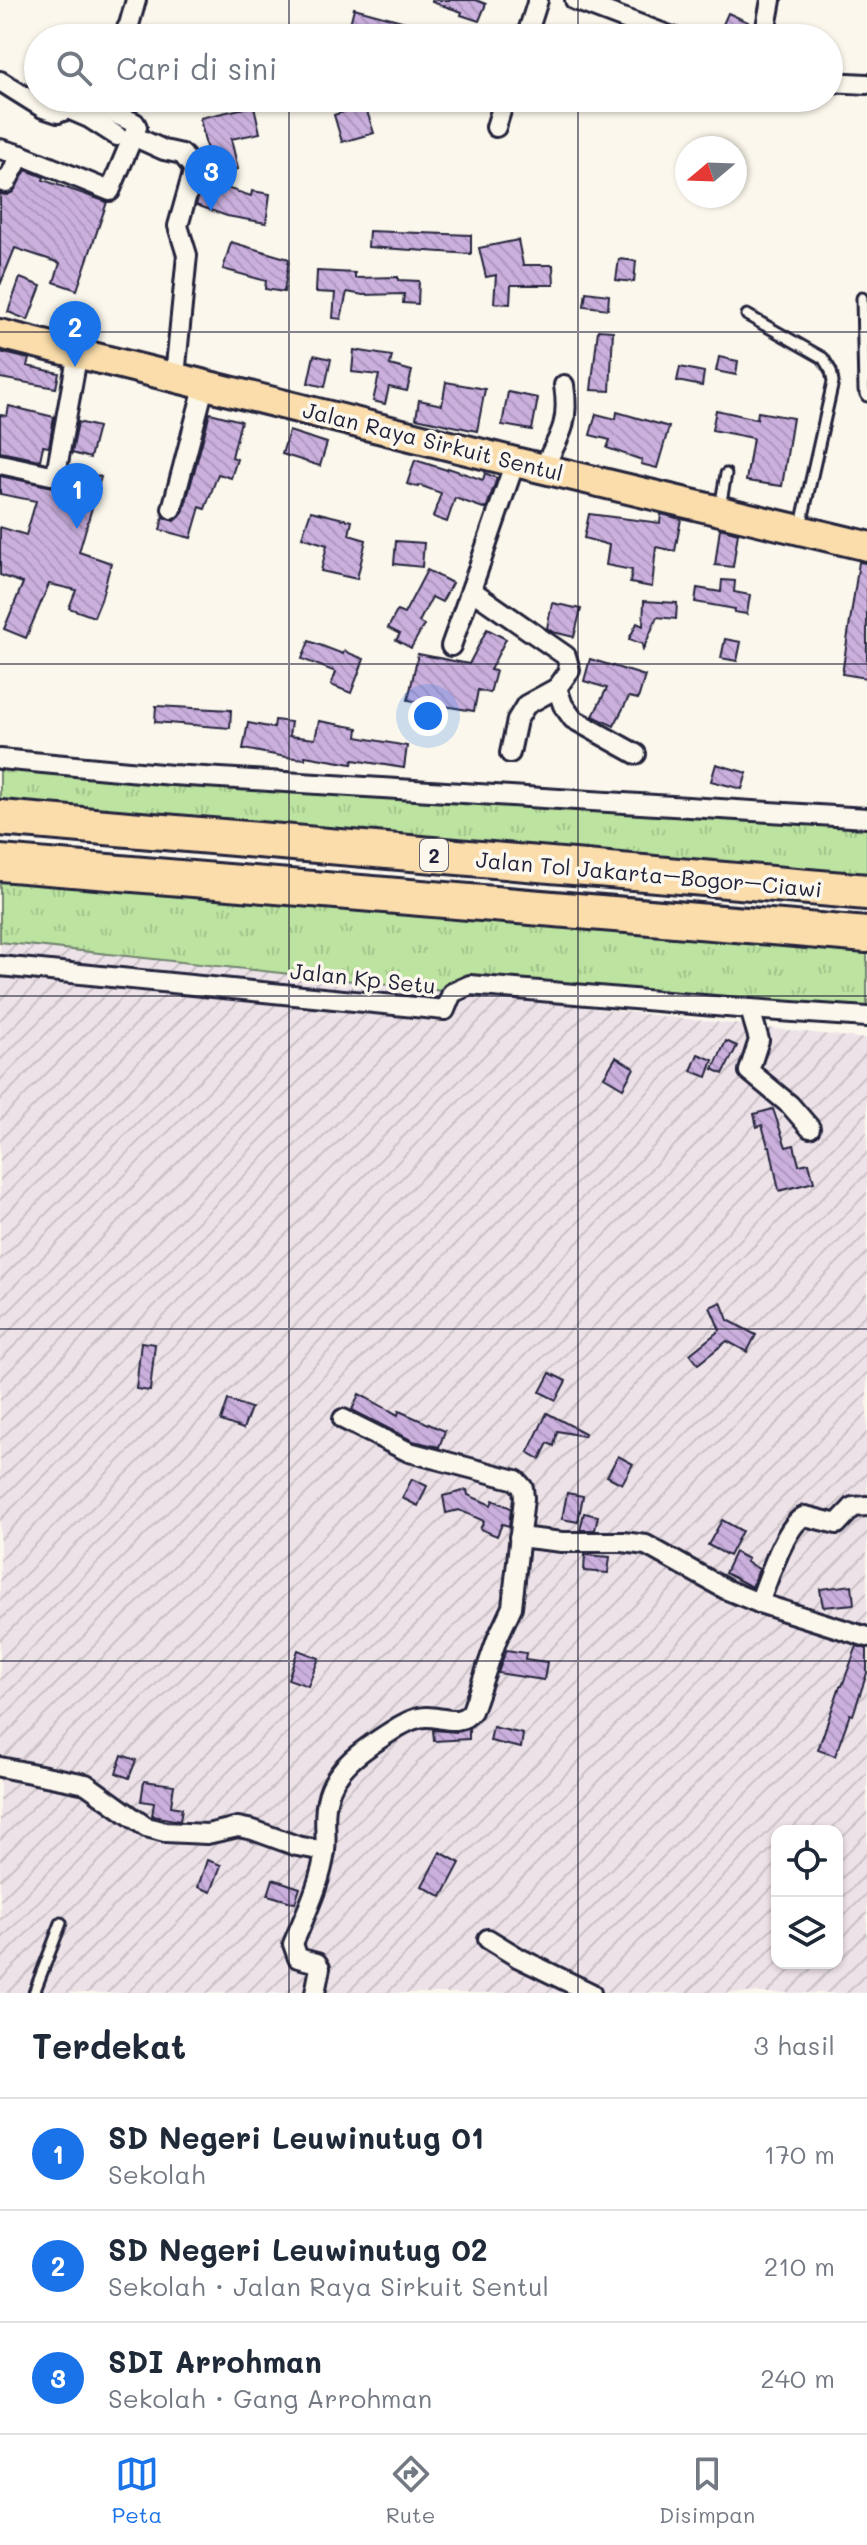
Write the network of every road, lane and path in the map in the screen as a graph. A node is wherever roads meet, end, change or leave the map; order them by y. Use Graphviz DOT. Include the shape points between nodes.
graph roads {
  1 [pos="136,0"];
  2 [pos="538,0"];
  3 [pos="575,0"];
  4 [pos="771,0"];
  5 [pos="129,24"];
  6 [pos="530,24"];
  7 [pos="638,24"];
  8 [pos="767,24"];
  9 [pos="0,81"];
  10 [pos="843,83"];
  11 [pos="867,84"];
  12 [pos="24,96"];
  13 [pos="75,112"];
  14 [pos="112,112"];
  15 [pos="501,112"];
  16 [pos="496,127"];
  17 [pos="125,136"];
  18 [pos="0,149"];
  19 [pos="21,155"];
  20 [pos="0,181"];
  21 [pos="862,298"];
  22 [pos="747,315"];
  23 [pos="0,334"];
  24 [pos="78,352"];
  25 [pos="175,376"];
  26 [pos="205,383"];
  27 [pos="564,385"];
  28 [pos="867,396"];
  29 [pos="0,464"];
  30 [pos="529,465"];
  31 [pos="726,474"];
  32 [pos="172,509"];
  33 [pos="719,511"];
  34 [pos="800,530"];
  35 [pos="867,546"];
  36 [pos="471,590"];
  37 [pos="451,646"];
  38 [pos="557,688"];
  39 [pos="510,753"];
  40 [pos="636,754"];
  41 [pos="0,759"];
  42 [pos="0,818"];
  43 [pos="867,818"];
  44 [pos="0,863"];
  45 [pos="867,892"];
  46 [pos="867,935"];
  47 [pos="0,966"];
  48 [pos="750,1009"];
  49 [pos="867,1017"];
  50 [pos="810,1128"];
  51 [pos="343,1419"];
  52 [pos="867,1506"];
  53 [pos="519,1537"];
  54 [pos="759,1603"];
  55 [pos="867,1637"];
  56 [pos="0,1767"];
  57 [pos="325,1851"];
  58 [pos="61,1923"];
  59 [pos="488,1939"];
  60 [pos="34,1993"];
  61 [pos="315,1993"];
  62 [pos="591,1993"];
  1 -- 5 [label="street"];
  2 -- 6 [label="street"];
  3 -- 7 [label="street"];
  4 -- 8 [label="street"];
  9 -- 12 [label="street"];
  10 -- 11 [label="street"];
  13 -- 17 [label="street"];
  14 -- 17 [label="street" via="135,123 137,127"];
  15 -- 16 [label="street"];
  17 -- 19 [label="street" via="110,191"];
  17 -- 25 [label="street" via="182,154 194,169 178,226 187,255"];
  18 -- 19 [label="street"];
  19 -- 20 [label="street" via="6,183"];
  21 -- 28 [label="lane"];
  22 -- 34 [label="lane" via="823,358 831,371 833,382"];
  23 -- 24 [label="main road, Jalan Raya Sirkuit Sentul"];
  24 -- 25 [label="main road, Jalan Raya Sirkuit Sentul"];
  24 -- 29 [label="street" via="56,474"];
  25 -- 26 [label="main road, Jalan Raya Sirkuit Sentul"];
  26 -- 30 [label="main road, Jalan Raya Sirkuit Sentul"];
  26 -- 32 [label="street"];
  27 -- 30 [label="street" via="566,421"];
  30 -- 33 [label="main road, Jalan Raya Sirkuit Sentul"];
  30 -- 36 [label="street"];
  31 -- 33 [label="lane"];
  33 -- 34 [label="main road, Jalan Raya Sirkuit Sentul"];
  34 -- 35 [label="main road, Jalan Raya Sirkuit Sentul"];
  36 -- 37 [label="street"];
  36 -- 38 [label="street" via="566,656 570,670"];
  38 -- 39 [label="street" via="526,705"];
  38 -- 40 [label="street" via="573,719"];
  41 -- 43 [label="street" via="172,775"];
  42 -- 45 [label="highway, Jalan Tol Jakarta–Bogor–Ciawi / 2"];
  44 -- 46 [label="highway, Jalan Tol Jakarta–Bogor–Ciawi / 2"];
  47 -- 48 [label="street, Jalan Kp Setu" via="445,1010 452,993 470,985"];
  48 -- 49 [label="street"];
  48 -- 50 [label="street" via="759,1040 749,1071"];
  51 -- 53 [label="street" via="409,1452 516,1480 524,1498"];
  52 -- 54 [label="street" via="853,1507 837,1524 800,1518"];
  53 -- 54 [label="street" via="646,1545"];
  53 -- 57 [label="street" via="512,1607 472,1711 460,1720 415,1718 343,1769 326,1802"];
  54 -- 55 [label="street"];
  56 -- 57 [label="street" via="86,1784 146,1827 165,1832 207,1834 238,1827"];
  57 -- 61 [label="street" via="293,1944 298,1958 320,1968"];
  58 -- 60 [label="lane"];
  59 -- 62 [label="street"];
}
